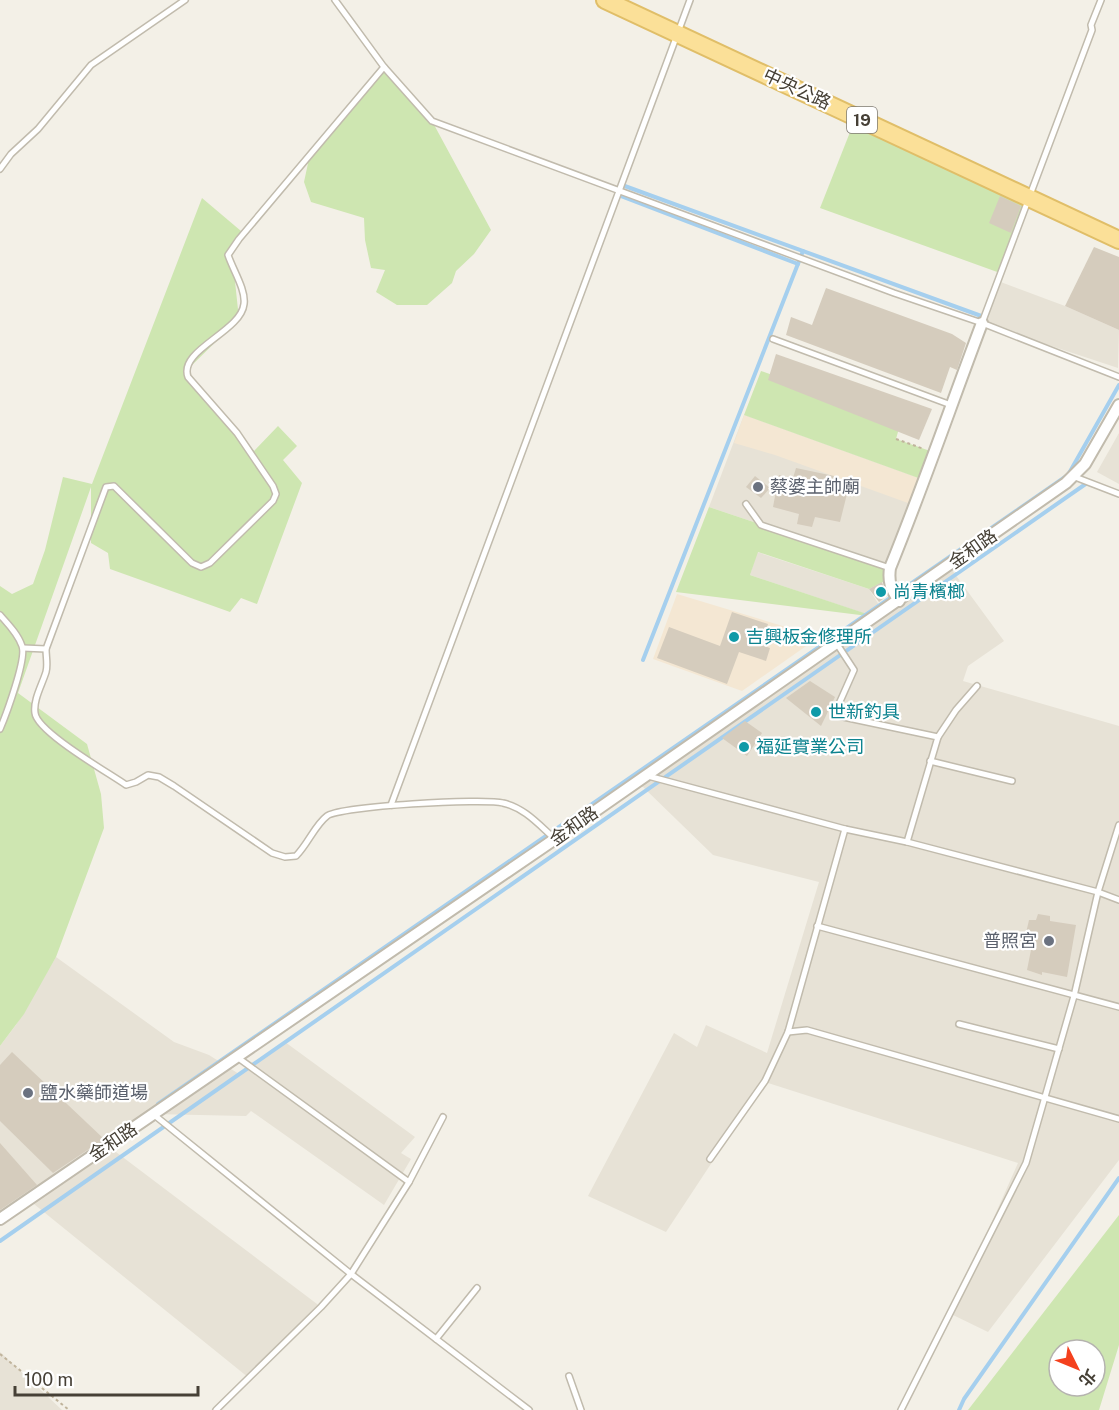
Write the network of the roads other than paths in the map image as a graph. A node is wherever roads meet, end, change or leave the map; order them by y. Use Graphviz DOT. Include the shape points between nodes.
graph roads {
  1 [pos="185,0"];
  2 [pos="335,0"];
  3 [pos="605,0"];
  4 [pos="690,0"];
  5 [pos="1101,0"];
  6 [pos="677,32"];
  7 [pos="384,67"];
  8 [pos="0,169"];
  9 [pos="620,190"];
  10 [pos="1028,198"];
  11 [pos="1119,240"];
  12 [pos="982,323"];
  13 [pos="773,339"];
  14 [pos="1119,377"];
  15 [pos="952,402"];
  16 [pos="1119,405"];
  17 [pos="1075,477"];
  18 [pos="1119,494"];
  19 [pos="746,504"];
  20 [pos="890,568"];
  21 [pos="900,601"];
  22 [pos="0,615"];
  23 [pos="837,644"];
  24 [pos="23,648"];
  25 [pos="46,649"];
  26 [pos="977,686"];
  27 [pos="0,729"];
  28 [pos="938,737"];
  29 [pos="930,761"];
  30 [pos="646,776"];
  31 [pos="1012,781"];
  32 [pos="391,805"];
  33 [pos="1119,825"];
  34 [pos="845,829"];
  35 [pos="555,839"];
  36 [pos="907,842"];
  37 [pos="1098,892"];
  38 [pos="1119,900"];
  39 [pos="817,926"];
  40 [pos="1074,996"];
  41 [pos="1119,1007"];
  42 [pos="959,1024"];
  43 [pos="788,1032"];
  44 [pos="1059,1049"];
  45 [pos="237,1057"];
  46 [pos="1044,1099"];
  47 [pos="153,1114"];
  48 [pos="443,1117"];
  49 [pos="1119,1119"];
  50 [pos="710,1158"];
  51 [pos="409,1182"];
  52 [pos="0,1219"];
  53 [pos="351,1274"];
  54 [pos="477,1288"];
  55 [pos="436,1339"];
  56 [pos="569,1376"];
  57 [pos="216,1410"];
  58 [pos="530,1410"];
  59 [pos="581,1410"];
  60 [pos="902,1410"];
  1 -- 8 [label="lane" via="91,65"];
  2 -- 7 [label="lane"];
  3 -- 6 [label="main road, 中央公路 / 19"];
  4 -- 6 [label="lane"];
  5 -- 10 [label="lane"];
  6 -- 9 [label="lane"];
  6 -- 10 [label="main road, 中央公路 / 19"];
  7 -- 9 [label="lane" via="432,121"];
  7 -- 25 [label="lane" via="239,238 228,255 243,292 239,319 188,363 188,377 237,433 273,486 273,501 210,563 201,567 192,563 114,486 106,487"];
  9 -- 12 [label="lane"];
  9 -- 32 [label="lane"];
  10 -- 11 [label="main road, 中央公路 / 19"];
  10 -- 12 [label="lane"];
  12 -- 14 [label="lane"];
  12 -- 15 [label="street"];
  13 -- 15 [label="lane"];
  15 -- 20 [label="street"];
  16 -- 17 [label="street, 金和路"];
  17 -- 18 [label="lane"];
  17 -- 21 [label="street, 金和路"];
  19 -- 20 [label="lane" via="761,525"];
  20 -- 21 [label="street" via="891,590"];
  21 -- 23 [label="street, 金和路"];
  22 -- 24 [label="lane"];
  23 -- 28 [label="lane" via="854,670 834,715"];
  23 -- 30 [label="street, 金和路"];
  24 -- 25 [label="lane"];
  24 -- 27 [label="lane"];
  25 -- 32 [label="lane" via="46,669 35,713 38,722 82,758 126,785 148,775 159,777 272,853 296,856 327,816 337,811"];
  26 -- 28 [label="lane"];
  28 -- 29 [label="lane"];
  29 -- 31 [label="lane"];
  29 -- 36 [label="lane"];
  30 -- 34 [label="lane"];
  30 -- 35 [label="street, 金和路"];
  32 -- 35 [label="lane" via="502,802 527,813"];
  33 -- 37 [label="lane"];
  34 -- 36 [label="lane"];
  34 -- 39 [label="lane"];
  35 -- 45 [label="street, 金和路"];
  36 -- 37 [label="lane"];
  37 -- 38 [label="lane"];
  37 -- 40 [label="lane"];
  39 -- 40 [label="lane"];
  39 -- 43 [label="lane"];
  40 -- 41 [label="lane"];
  40 -- 44 [label="lane"];
  42 -- 44 [label="lane"];
  43 -- 46 [label="lane" via="807,1030"];
  43 -- 50 [label="lane" via="765,1082"];
  44 -- 46 [label="lane"];
  45 -- 47 [label="street, 金和路"];
  45 -- 51 [label="lane"];
  46 -- 49 [label="lane"];
  46 -- 60 [label="lane" via="1026,1162"];
  47 -- 52 [label="street, 金和路"];
  47 -- 53 [label="lane"];
  48 -- 51 [label="lane"];
  51 -- 53 [label="lane"];
  53 -- 55 [label="lane"];
  53 -- 57 [label="lane"];
  54 -- 55 [label="lane"];
  55 -- 58 [label="lane"];
  56 -- 59 [label="lane"];
}
